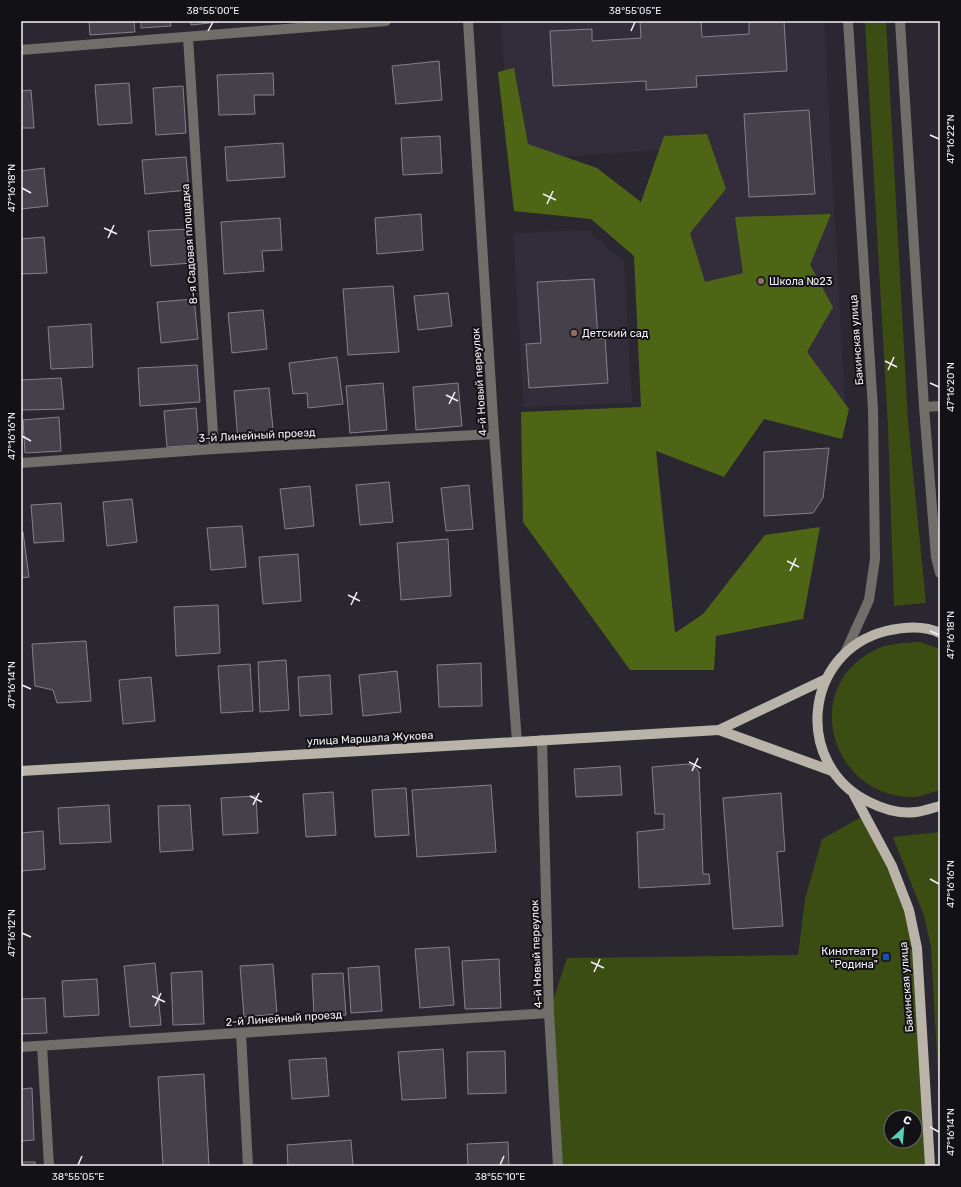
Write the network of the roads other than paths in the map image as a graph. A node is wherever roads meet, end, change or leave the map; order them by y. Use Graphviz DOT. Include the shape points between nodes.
graph roads {
  1 [pos="386,21"];
  2 [pos="468,21"];
  3 [pos="848,21"];
  4 [pos="900,21"];
  5 [pos="188,37"];
  6 [pos="21,50"];
  7 [pos="940,406"];
  8 [pos="924,407"];
  9 [pos="494,434"];
  10 [pos="214,449"];
  11 [pos="21,463"];
  12 [pos="940,573"];
  13 [pos="940,633"];
  14 [pos="845,653"];
  15 [pos="826,679"];
  16 [pos="719,730"];
  17 [pos="542,740"];
  18 [pos="517,742"];
  19 [pos="21,771"];
  20 [pos="832,771"];
  21 [pos="854,795"];
  22 [pos="940,806"];
  23 [pos="550,1013"];
  24 [pos="241,1033"];
  25 [pos="42,1046"];
  26 [pos="21,1047"];
  27 [pos="49,1166"];
  28 [pos="248,1166"];
  29 [pos="558,1166"];
  30 [pos="930,1166"];
  1 -- 5 [label="street"];
  2 -- 9 [label="street, 4-й Новый переулок"];
  3 -- 14 [label="street, Бакинская улица" via="873,409 875,559 868,600"];
  4 -- 8 [label="street"];
  5 -- 6 [label="street"];
  5 -- 10 [label="street, 8-я Садовая площадка"];
  7 -- 8 [label="street"];
  8 -- 12 [label="street" via="936,557"];
  9 -- 10 [label="street, 3-й Линейный проезд"];
  9 -- 18 [label="street, 4-й Новый переулок"];
  10 -- 11 [label="street, 3-й Линейный проезд"];
  13 -- 14 [label="main road" via="934,630 903,627 872,635"];
  14 -- 15 [label="main road"];
  15 -- 16 [label="main road, улица Маршала Жукова"];
  15 -- 20 [label="main road" via="817,716 819,742"];
  16 -- 17 [label="main road, улица Маршала Жукова"];
  16 -- 20 [label="main road, улица Маршала Жукова"];
  17 -- 18 [label="main road, улица Маршала Жукова"];
  17 -- 23 [label="street, 4-й Новый переулок"];
  18 -- 19 [label="main road, улица Маршала Жукова"];
  20 -- 21 [label="main road"];
  21 -- 22 [label="main road" via="884,809 916,812"];
  21 -- 30 [label="main road, Бакинская улица" via="892,866 909,910 917,948"];
  23 -- 24 [label="street, 2-й Линейный проезд"];
  23 -- 29 [label="street, 4-й Новый переулок"];
  24 -- 25 [label="street, 2-й Линейный проезд"];
  24 -- 28 [label="street"];
  25 -- 26 [label="street, 2-й Линейный проезд"];
  25 -- 27 [label="street"];
}
